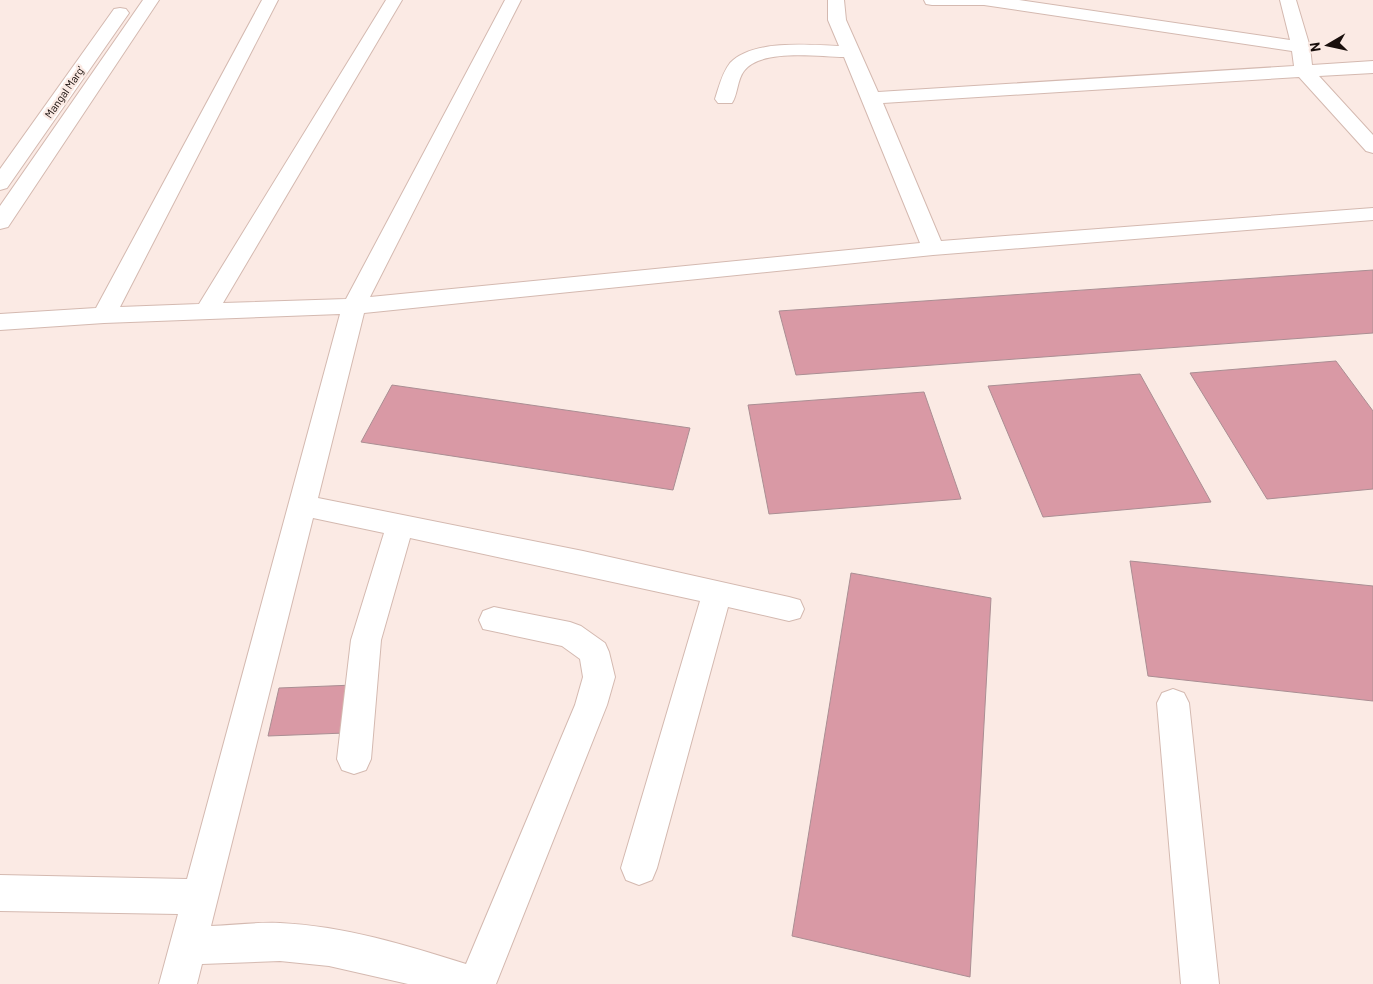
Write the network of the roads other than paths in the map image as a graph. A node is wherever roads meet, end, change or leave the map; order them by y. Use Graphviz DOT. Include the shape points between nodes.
graph roads {
  1 [pos="129,0"];
  2 [pos="151,0"];
  3 [pos="270,0"];
  4 [pos="394,0"];
  5 [pos="513,0"];
  6 [pos="836,0"];
  7 [pos="932,0"];
  8 [pos="1288,0"];
  9 [pos="1085,8"];
  10 [pos="1301,48"];
  11 [pos="849,52"];
  12 [pos="1373,67"];
  13 [pos="1304,71"];
  14 [pos="871,98"];
  15 [pos="725,99"];
  16 [pos="1373,147"];
  17 [pos="0,184"];
  18 [pos="1373,214"];
  19 [pos="0,222"];
  20 [pos="933,248"];
  21 [pos="354,306"];
  22 [pos="206,311"];
  23 [pos="104,315"];
  24 [pos="0,322"];
  25 [pos="302,505"];
  26 [pos="400,525"];
  27 [pos="717,593"];
  28 [pos="789,609"];
  29 [pos="494,620"];
  30 [pos="1173,703"];
  31 [pos="354,759"];
  32 [pos="639,868"];
  33 [pos="0,893"];
  34 [pos="201,897"];
  35 [pos="188,946"];
  36 [pos="178,984"];
  37 [pos="470,984"];
  38 [pos="477,984"];
  39 [pos="1200,984"];
  1 -- 17 [label="street, Mangal Marg'"];
  2 -- 19 [label="street"];
  3 -- 23 [label="street"];
  4 -- 22 [label="street"];
  5 -- 21 [label="street"];
  6 -- 11 [label="street" via="837,20"];
  7 -- 9 [label="street" via="984,0"];
  8 -- 10 [label="street"];
  9 -- 10 [label="street"];
  10 -- 13 [label="street"];
  11 -- 14 [label="street"];
  11 -- 15 [label="street" via="762,52 746,58 737,67"];
  12 -- 13 [label="street"];
  13 -- 14 [label="street"];
  13 -- 16 [label="street"];
  14 -- 20 [label="street"];
  18 -- 20 [label="street"];
  20 -- 21 [label="street"];
  21 -- 22 [label="street"];
  21 -- 25 [label="street"];
  22 -- 23 [label="street"];
  23 -- 24 [label="street"];
  25 -- 26 [label="street"];
  25 -- 34 [label="street"];
  26 -- 27 [label="street"];
  26 -- 31 [label="street" via="366,640"];
  27 -- 28 [label="street"];
  27 -- 32 [label="street"];
  29 -- 38 [label="street" via="570,635 594,652 599,678 591,705"];
  30 -- 39 [label="street"];
  33 -- 34 [label="street"];
  34 -- 35 [label="street"];
  35 -- 36 [label="street"];
  35 -- 37 [label="street" via="280,942 331,947 388,958"];
}
